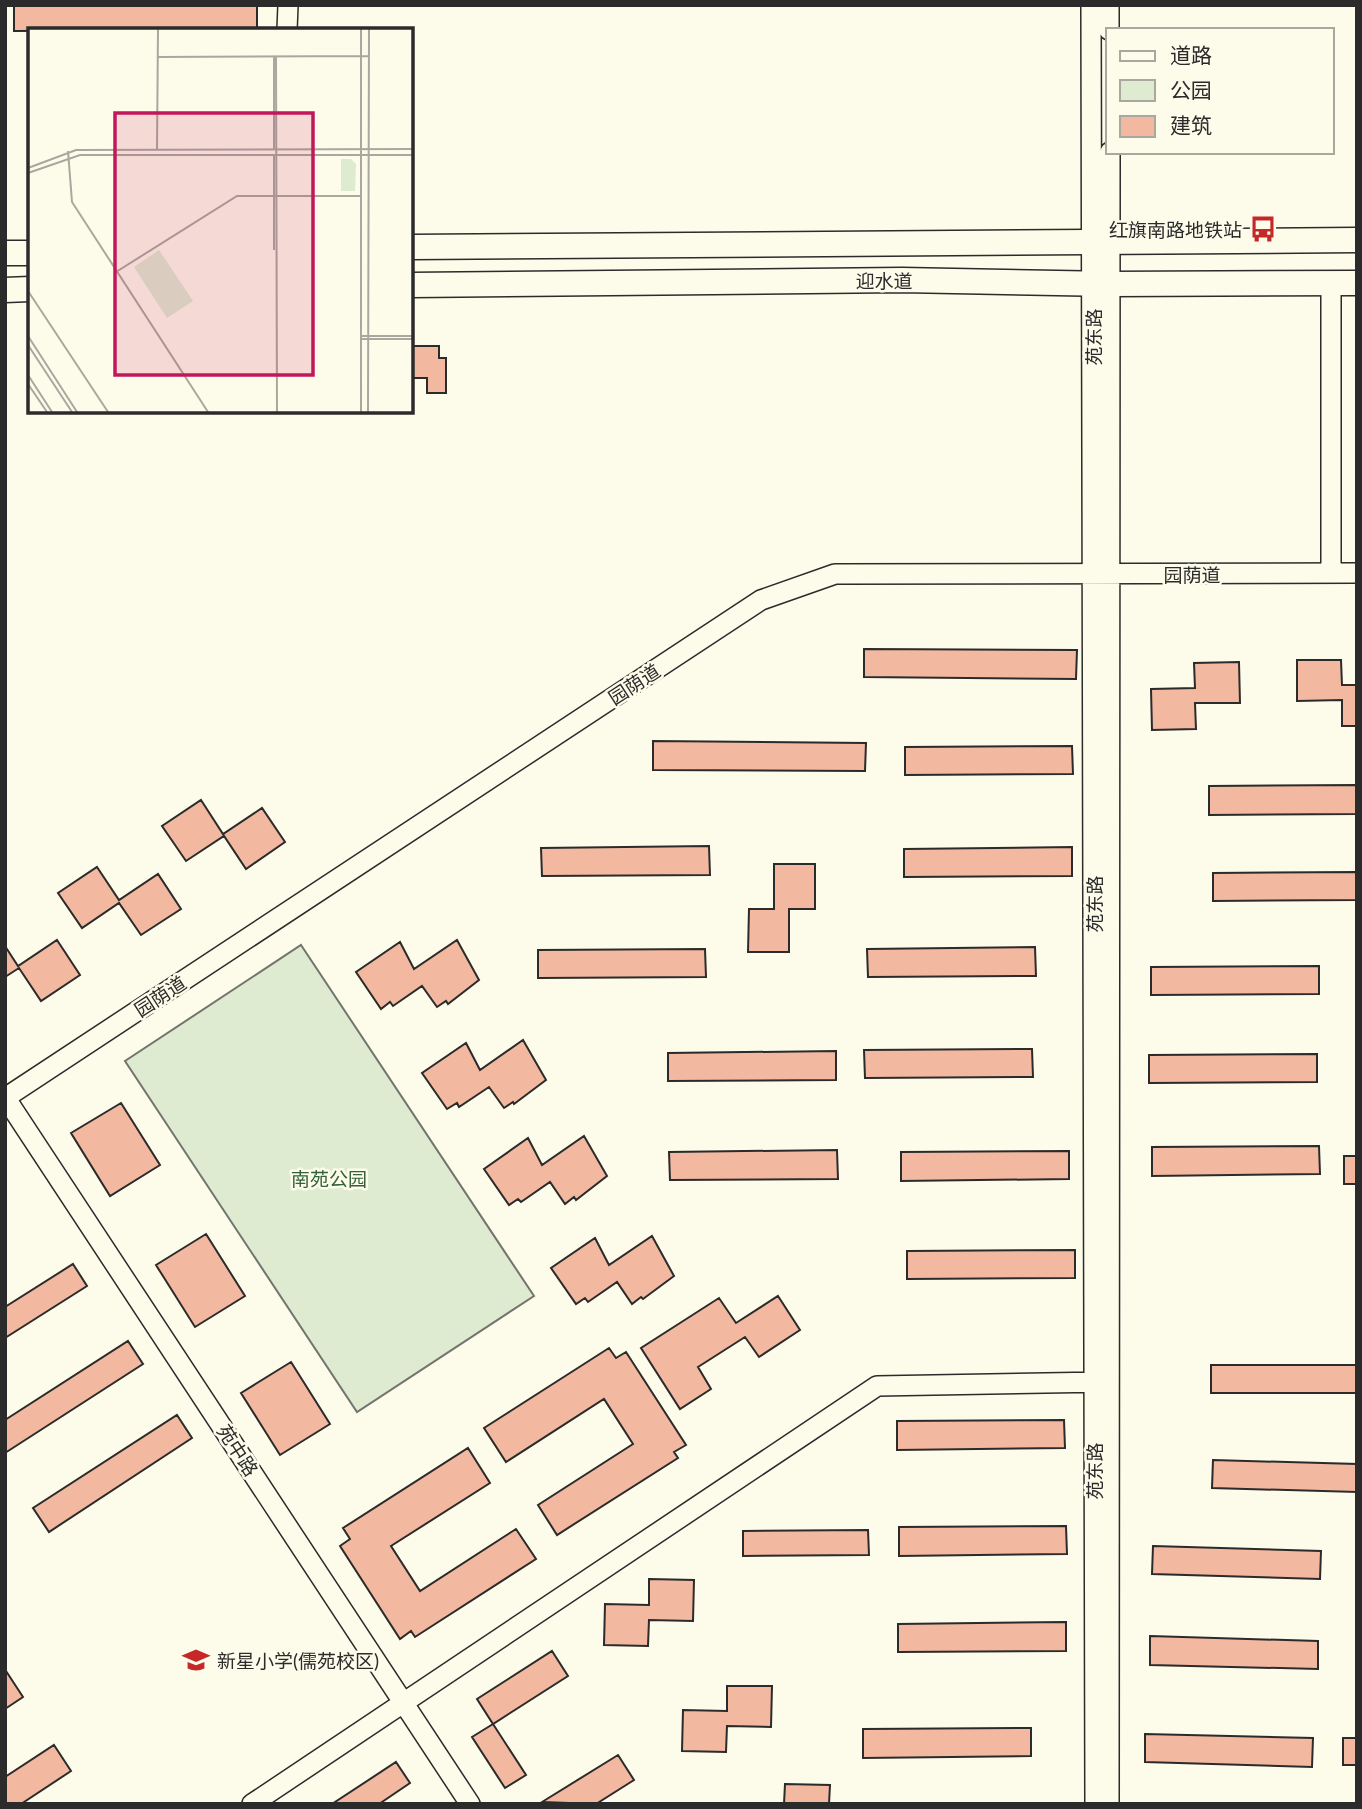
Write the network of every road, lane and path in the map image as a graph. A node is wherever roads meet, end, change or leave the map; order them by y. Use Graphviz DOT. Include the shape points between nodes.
graph roads {
  1 [pos="288,5"];
  2 [pos="1091,5"];
  3 [pos="1109,5"];
  4 [pos="287,28"];
  5 [pos="1109,28"];
  6 [pos="1110,154"];
  7 [pos="1101,240"];
  8 [pos="1357,240"];
  9 [pos="413,247"];
  10 [pos="5,253"];
  11 [pos="28,253"];
  12 [pos="1331,282"];
  13 [pos="1357,283"];
  14 [pos="1101,284"];
  15 [pos="413,285"];
  16 [pos="5,289"];
  17 [pos="28,289"];
  18 [pos="1331,573"];
  19 [pos="1357,573"];
  20 [pos="1102,575"];
  21 [pos="5,1098"];
  22 [pos="5,1116"];
  23 [pos="1102,1382"];
  24 [pos="399,1707"];
  25 [pos="252,1804"];
  26 [pos="455,1804"];
  27 [pos="470,1804"];
  28 [pos="1094,1804"];
  29 [pos="1109,1804"];
  1 -- 4 [label="street"];
  2 -- 7 [label="street, 苑东路"];
  3 -- 5 [label="street"];
  6 -- 7 [label="street, 苑东路"];
  7 -- 8 [label="main road, 迎水道"];
  7 -- 9 [label="main road, 迎水道"];
  7 -- 14 [label="street, 苑东路"];
  10 -- 11 [label="main road"];
  12 -- 13 [label="main road, 迎水道"];
  12 -- 14 [label="main road, 迎水道"];
  12 -- 18 [label="street"];
  14 -- 15 [label="main road, 迎水道" via="902,280"];
  14 -- 20 [label="street, 苑东路"];
  16 -- 17 [label="main road"];
  18 -- 19 [label="street, 园荫道"];
  18 -- 20 [label="street, 园荫道"];
  20 -- 21 [label="street, 园荫道" via="835,574 761,600"];
  20 -- 23 [label="street, 苑东路"];
  21 -- 24 [label="street, 苑中路"];
  22 -- 24 [label="street, 苑中路"];
  23 -- 24 [label="street" via="877,1386"];
  23 -- 28 [label="street, 苑东路"];
  23 -- 29 [label="street, 苑东路"];
  24 -- 25 [label="street"];
  24 -- 26 [label="street, 苑中路"];
  24 -- 27 [label="street, 苑中路"];
}
